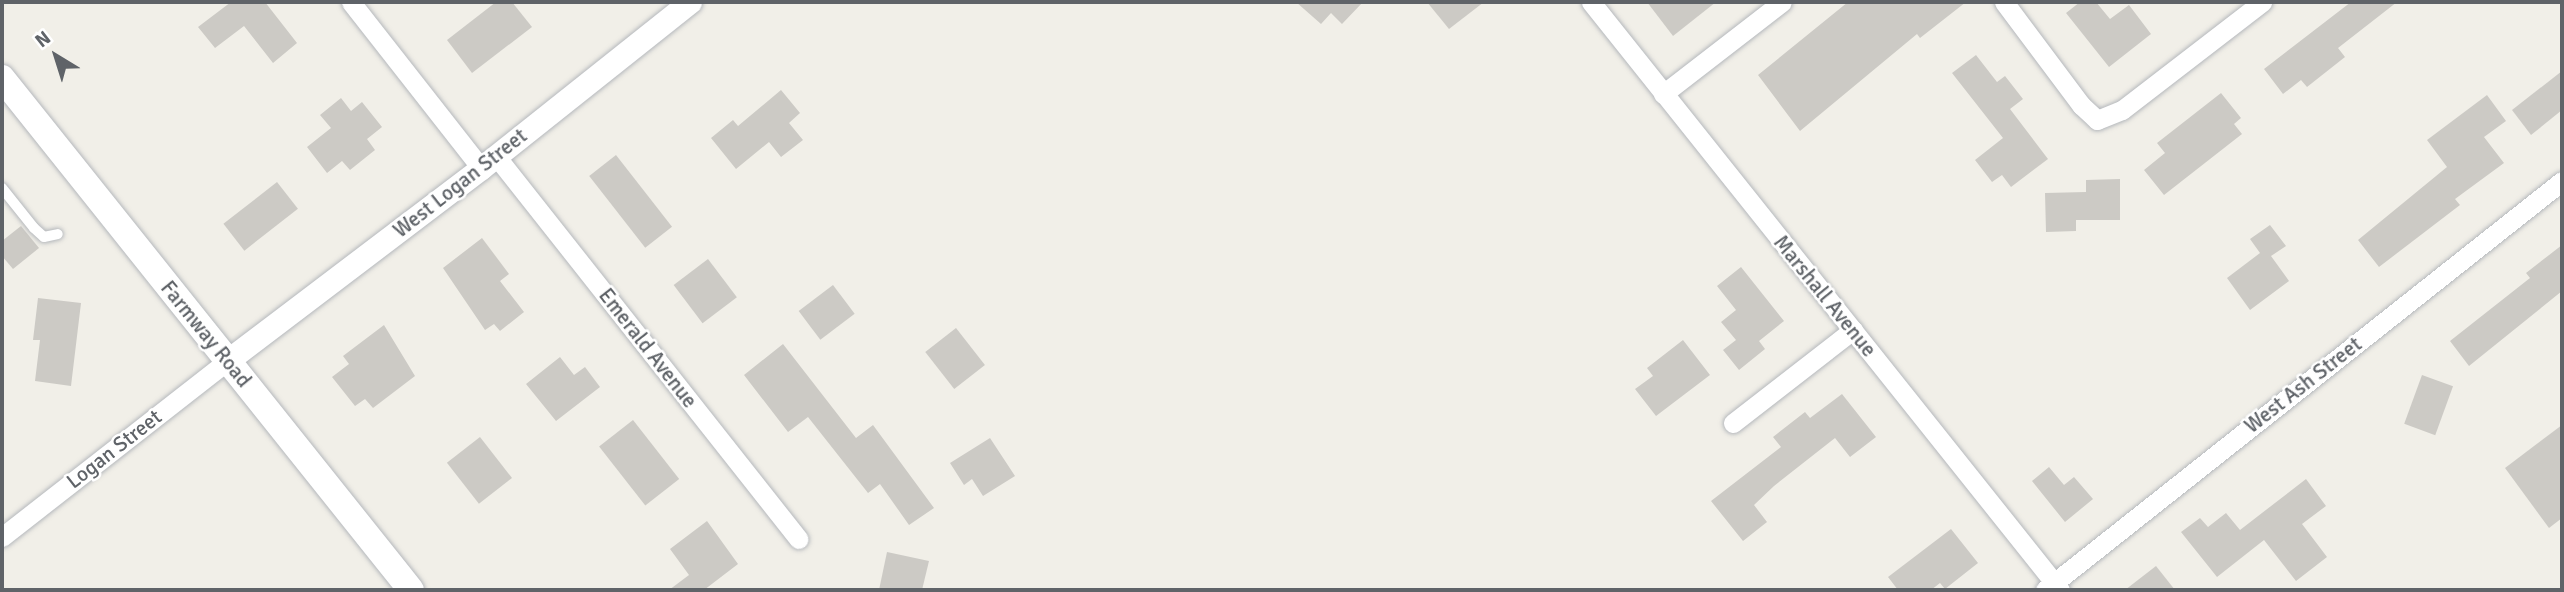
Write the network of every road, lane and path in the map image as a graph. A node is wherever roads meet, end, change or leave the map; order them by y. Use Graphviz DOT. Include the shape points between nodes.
graph roads {
  1 [pos="351,2"];
  2 [pos="690,2"];
  3 [pos="1591,2"];
  4 [pos="1782,2"];
  5 [pos="2004,2"];
  6 [pos="2262,2"];
  7 [pos="2,78"];
  8 [pos="1663,94"];
  9 [pos="489,162"];
  10 [pos="2562,181"];
  11 [pos="2,188"];
  12 [pos="58,234"];
  13 [pos="1853,330"];
  14 [pos="227,361"];
  15 [pos="1732,423"];
  16 [pos="2,537"];
  17 [pos="799,539"];
  18 [pos="2053,588"];
  19 [pos="411,590"];
  1 -- 9 [label="street, Emerald Avenue"];
  2 -- 9 [label="street, West Logan Street"];
  3 -- 8 [label="street, Marshall Avenue"];
  4 -- 8 [label="street"];
  5 -- 6 [label="street" via="2097,120 2122,110"];
  7 -- 14 [label="main road, Farmway Road"];
  8 -- 13 [label="street, Marshall Avenue"];
  9 -- 14 [label="street, West Logan Street"];
  9 -- 17 [label="street, Emerald Avenue"];
  10 -- 18 [label="street, West Ash Street"];
  11 -- 12 [label="lane" via="44,237"];
  13 -- 15 [label="street"];
  13 -- 18 [label="street, Marshall Avenue"];
  14 -- 16 [label="street, Logan Street"];
  14 -- 19 [label="main road, Farmway Road"];
}
